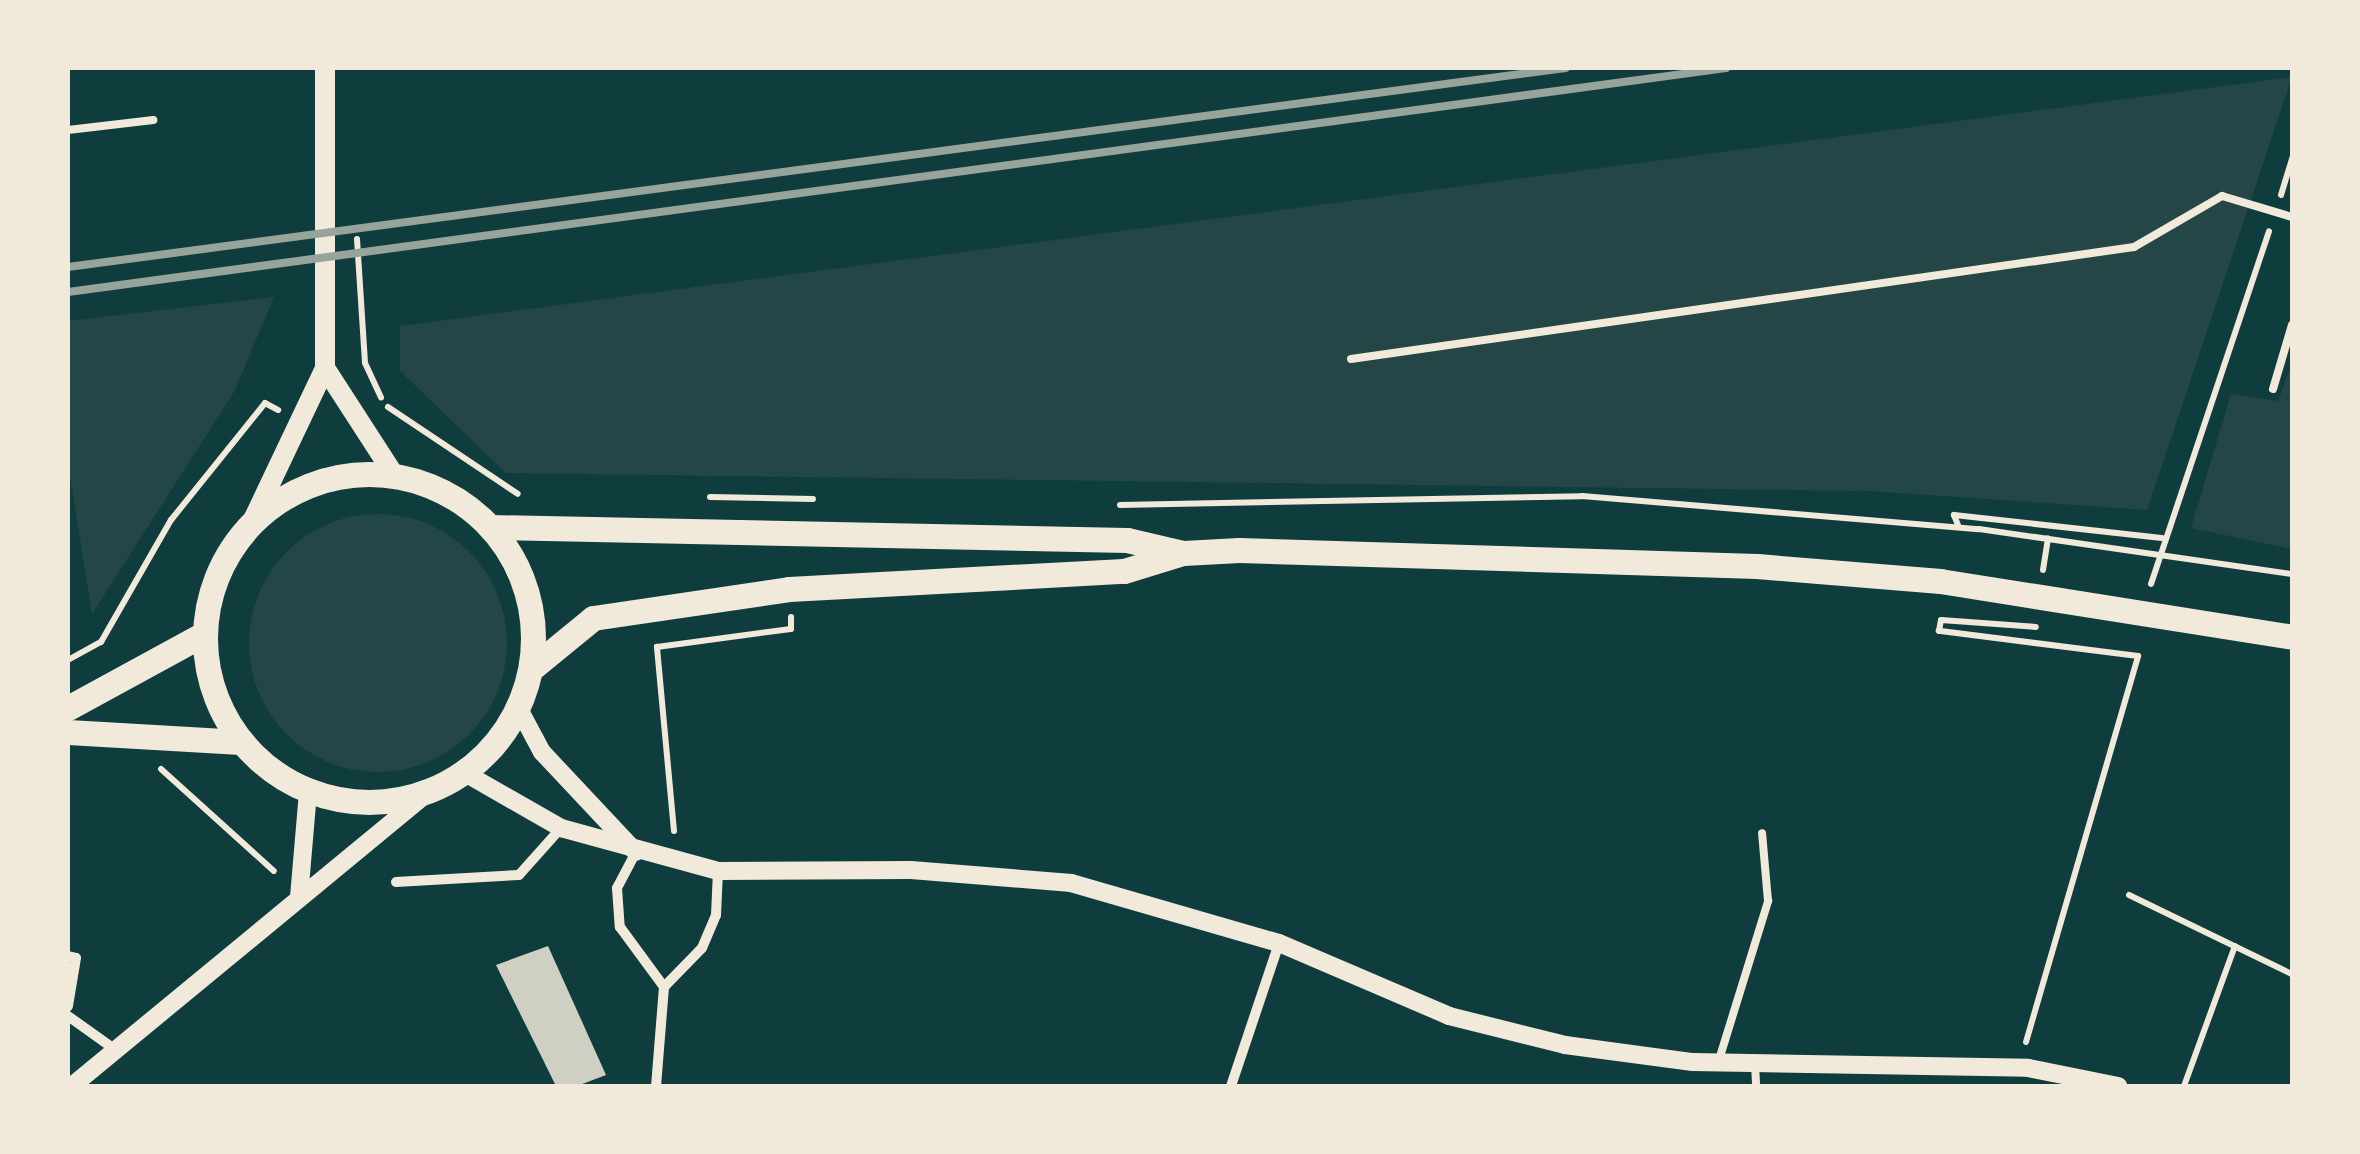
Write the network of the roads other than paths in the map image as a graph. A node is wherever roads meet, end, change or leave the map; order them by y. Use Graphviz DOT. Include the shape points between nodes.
graph roads {
  1 [pos="326,68"];
  2 [pos="153,120"];
  3 [pos="68,130"];
  4 [pos="2292,217"];
  5 [pos="2292,326"];
  6 [pos="1352,359"];
  7 [pos="325,368"];
  8 [pos="2273,389"];
  9 [pos="395,476"];
  10 [pos="251,524"];
  11 [pos="491,527"];
  12 [pos="1183,552"];
  13 [pos="204,634"];
  14 [pos="2292,636"];
  15 [pos="532,668"];
  16 [pos="68,708"];
  17 [pos="519,709"];
  18 [pos="68,732"];
  19 [pos="241,742"];
  20 [pos="464,773"];
  21 [pos="308,792"];
  22 [pos="427,793"];
  23 [pos="562,828"];
  24 [pos="1762,833"];
  25 [pos="636,852"];
  26 [pos="718,872"];
  27 [pos="396,882"];
  28 [pos="299,897"];
  29 [pos="1278,943"];
  30 [pos="68,956"];
  31 [pos="664,987"];
  32 [pos="68,1006"];
  33 [pos="68,1016"];
  34 [pos="118,1052"];
  35 [pos="1718,1063"];
  36 [pos="1755,1064"];
  37 [pos="72,1086"];
  38 [pos="656,1086"];
  39 [pos="1231,1086"];
  40 [pos="1756,1086"];
  41 [pos="2118,1086"];
  1 -- 7 [label="main road"];
  2 -- 3 [label="lane"];
  4 -- 6 [label="lane" via="2222,196 2134,247"];
  5 -- 8 [label="lane"];
  7 -- 9 [label="main road"];
  7 -- 10 [label="main road"];
  9 -- 10 [label="main road" via="317,483"];
  9 -- 11 [label="main road" via="430,486"];
  10 -- 13 [label="main road" via="216,581"];
  11 -- 12 [label="main road" via="1127,540"];
  11 -- 15 [label="main road" via="519,569 533,618"];
  12 -- 14 [label="main road" via="1633,558 1940,581"];
  12 -- 15 [label="main road" via="1124,570 788,588 593,618"];
  13 -- 16 [label="main road"];
  13 -- 19 [label="main road" via="214,691"];
  15 -- 17 [label="main road"];
  17 -- 20 [label="main road"];
  17 -- 25 [label="street" via="542,752"];
  18 -- 19 [label="main road"];
  19 -- 21 [label="main road"];
  20 -- 22 [label="main road"];
  20 -- 23 [label="street"];
  21 -- 22 [label="main road" via="348,802"];
  21 -- 28 [label="street"];
  22 -- 28 [label="street" via="344,870"];
  23 -- 25 [label="street"];
  23 -- 27 [label="street" via="519,874"];
  24 -- 35 [label="lane" via="1768,901"];
  25 -- 26 [label="street"];
  25 -- 31 [label="street" via="617,888 620,927"];
  26 -- 29 [label="street" via="911,870 1071,883"];
  26 -- 31 [label="street" via="716,915 702,948"];
  28 -- 34 [label="street"];
  29 -- 35 [label="street" via="1450,1016 1566,1045"];
  29 -- 39 [label="street"];
  30 -- 32 [label="street" via="76,958"];
  31 -- 38 [label="street"];
  33 -- 34 [label="street"];
  34 -- 37 [label="street"];
  35 -- 36 [label="street"];
  36 -- 40 [label="lane"];
  36 -- 41 [label="street" via="2028,1068"];
}
